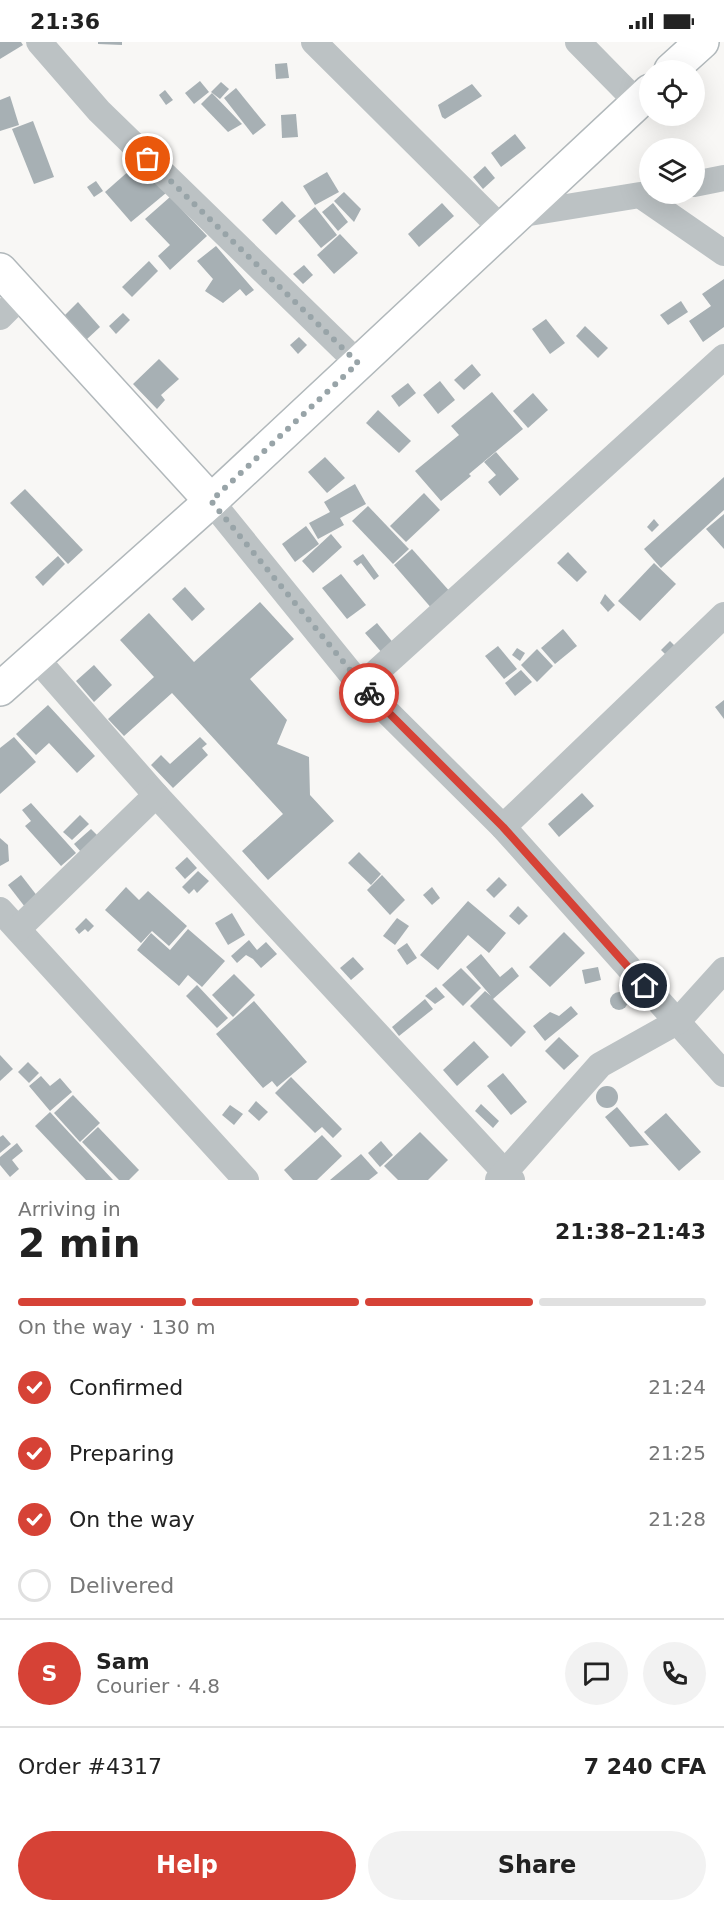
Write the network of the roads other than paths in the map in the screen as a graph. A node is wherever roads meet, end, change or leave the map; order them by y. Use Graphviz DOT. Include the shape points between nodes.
graph roads {
  1 [pos="39,42"];
  2 [pos="314,42"];
  3 [pos="578,42"];
  4 [pos="702,42"];
  5 [pos="682,60"];
  6 [pos="639,94"];
  7 [pos="639,101"];
  8 [pos="724,178"];
  9 [pos="705,182"];
  10 [pos="639,195"];
  11 [pos="658,204"];
  12 [pos="510,222"];
  13 [pos="724,253"];
  14 [pos="0,270"];
  15 [pos="11,306"];
  16 [pos="724,357"];
  17 [pos="358,363"];
  18 [pos="211,501"];
  19 [pos="724,615"];
  20 [pos="35,657"];
  21 [pos="361,686"];
  22 [pos="0,688"];
  23 [pos="156,795"];
  24 [pos="503,827"];
  25 [pos="0,910"];
  26 [pos="18,929"];
  27 [pos="724,970"];
  28 [pos="676,1022"];
  29 [pos="724,1074"];
  30 [pos="505,1178"];
  31 [pos="246,1180"];
  1 -- 17 [label="street" via="99,111"];
  2 -- 12 [label="street"];
  3 -- 6 [label="street"];
  4 -- 5 [label="street"];
  7 -- 12 [label="street"];
  8 -- 9 [label="street"];
  10 -- 12 [label="street"];
  11 -- 13 [label="street"];
  12 -- 17 [label="street"];
  14 -- 15 [label="street"];
  15 -- 18 [label="street"];
  16 -- 21 [label="street"];
  17 -- 18 [label="street"];
  18 -- 20 [label="street"];
  18 -- 21 [label="street"];
  19 -- 24 [label="street"];
  20 -- 22 [label="street"];
  20 -- 23 [label="street"];
  21 -- 24 [label="street"];
  23 -- 26 [label="street"];
  23 -- 30 [label="street"];
  24 -- 28 [label="street"];
  25 -- 26 [label="street"];
  26 -- 31 [label="street"];
  27 -- 28 [label="street"];
  28 -- 29 [label="street"];
  28 -- 30 [label="street" via="600,1065"];
}
